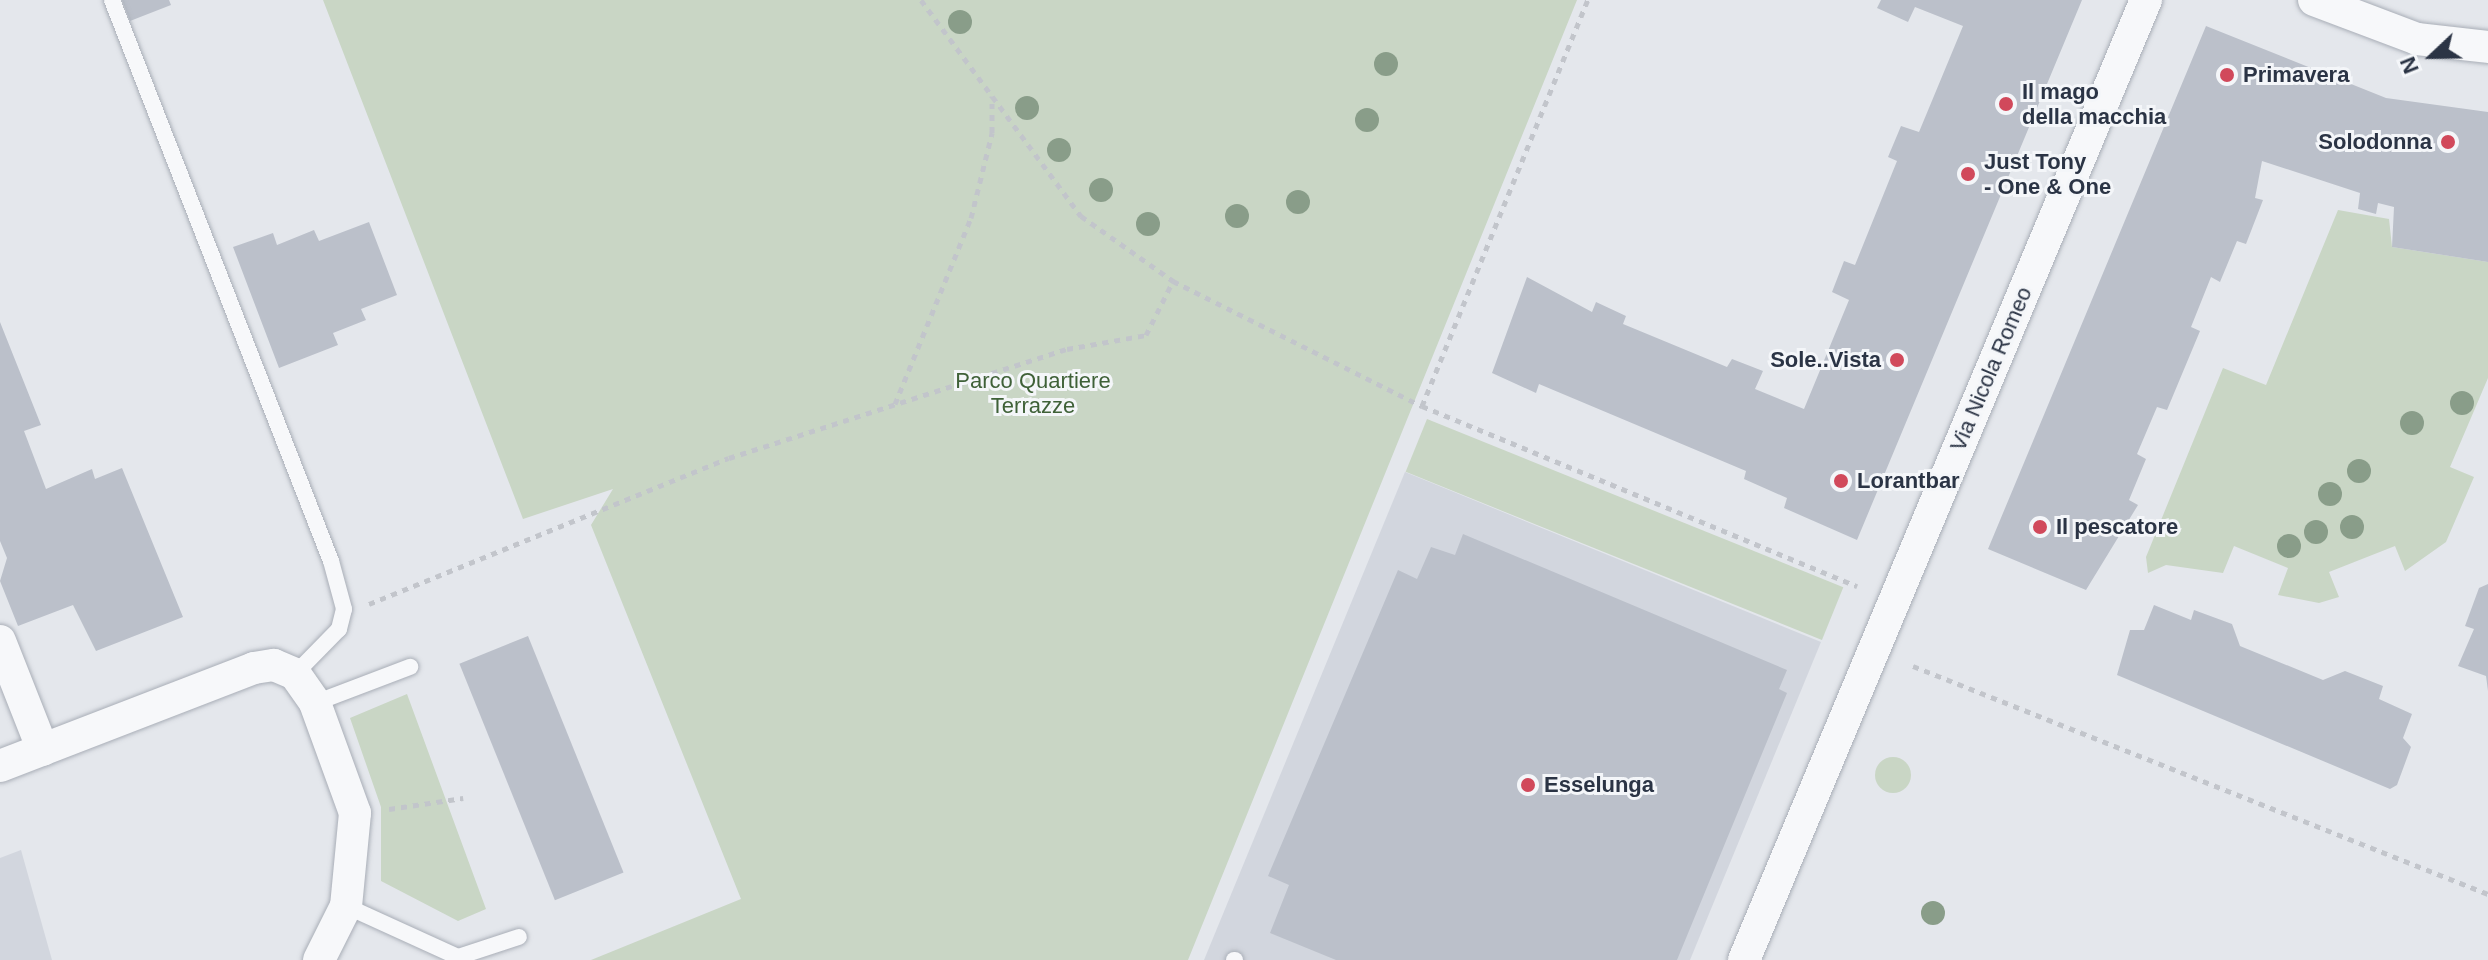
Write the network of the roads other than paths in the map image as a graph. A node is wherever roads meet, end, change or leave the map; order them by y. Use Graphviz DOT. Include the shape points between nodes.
graph roads {
  1 [pos="112,0"];
  2 [pos="2146,0"];
  3 [pos="2314,0"];
  4 [pos="2488,47"];
  5 [pos="0,641"];
  6 [pos="410,667"];
  7 [pos="295,674"];
  8 [pos="315,703"];
  9 [pos="43,750"];
  10 [pos="0,766"];
  11 [pos="346,906"];
  12 [pos="519,937"];
  13 [pos="319,960"];
  14 [pos="1744,960"];
  1 -- 7 [label="lane" via="344,609 324,650"];
  2 -- 14 [label="street, Via Nicola Romeo"];
  3 -- 4 [label="street" via="2417,39"];
  5 -- 9 [label="street"];
  6 -- 8 [label="lane"];
  7 -- 8 [label="street"];
  7 -- 9 [label="street" via="274,665 254,668"];
  8 -- 11 [label="street" via="355,813"];
  9 -- 10 [label="street"];
  11 -- 12 [label="lane" via="458,957"];
  11 -- 13 [label="street"];
}
